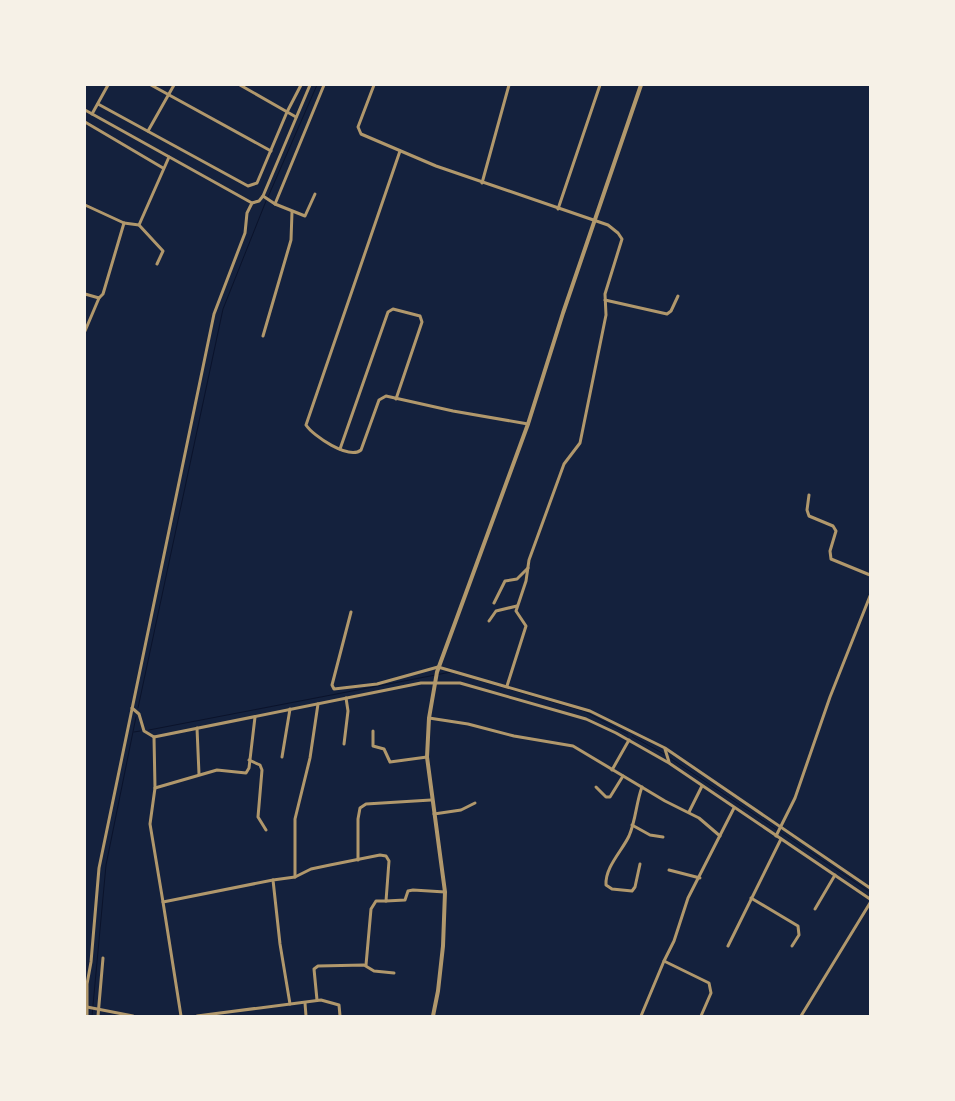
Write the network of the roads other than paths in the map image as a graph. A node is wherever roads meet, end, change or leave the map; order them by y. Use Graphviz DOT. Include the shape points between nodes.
graph roads {
  1 [pos="108,85"];
  2 [pos="152,85"];
  3 [pos="174,85"];
  4 [pos="240,85"];
  5 [pos="301,85"];
  6 [pos="310,85"];
  7 [pos="324,85"];
  8 [pos="374,85"];
  9 [pos="509,85"];
  10 [pos="600,85"];
  11 [pos="641,85"];
  12 [pos="169,94"];
  13 [pos="98,104"];
  14 [pos="85,110"];
  15 [pos="287,112"];
  16 [pos="92,114"];
  17 [pos="296,117"];
  18 [pos="85,122"];
  19 [pos="148,131"];
  20 [pos="271,151"];
  21 [pos="400,151"];
  22 [pos="169,157"];
  23 [pos="163,168"];
  24 [pos="482,183"];
  25 [pos="315,194"];
  26 [pos="264,197"];
  27 [pos="252,203"];
  28 [pos="273,203"];
  29 [pos="85,205"];
  30 [pos="558,209"];
  31 [pos="292,212"];
  32 [pos="594,220"];
  33 [pos="124,223"];
  34 [pos="139,224"];
  35 [pos="157,264"];
  36 [pos="85,294"];
  37 [pos="678,296"];
  38 [pos="99,298"];
  39 [pos="604,300"];
  40 [pos="85,331"];
  41 [pos="263,336"];
  42 [pos="396,399"];
  43 [pos="528,424"];
  44 [pos="340,449"];
  45 [pos="809,495"];
  46 [pos="528,568"];
  47 [pos="870,575"];
  48 [pos="870,596"];
  49 [pos="494,603"];
  50 [pos="517,606"];
  51 [pos="351,612"];
  52 [pos="489,621"];
  53 [pos="437,669"];
  54 [pos="435,682"];
  55 [pos="507,686"];
  56 [pos="346,698"];
  57 [pos="318,704"];
  58 [pos="132,708"];
  59 [pos="290,709"];
  60 [pos="254,717"];
  61 [pos="429,718"];
  62 [pos="197,728"];
  63 [pos="373,731"];
  64 [pos="154,737"];
  65 [pos="629,740"];
  66 [pos="344,744"];
  67 [pos="665,748"];
  68 [pos="282,757"];
  69 [pos="427,757"];
  70 [pos="249,760"];
  71 [pos="669,761"];
  72 [pos="612,770"];
  73 [pos="199,774"];
  74 [pos="623,776"];
  75 [pos="702,786"];
  76 [pos="596,787"];
  77 [pos="642,787"];
  78 [pos="156,788"];
  79 [pos="431,800"];
  80 [pos="476,803"];
  81 [pos="734,808"];
  82 [pos="689,812"];
  83 [pos="434,814"];
  84 [pos="632,826"];
  85 [pos="266,830"];
  86 [pos="779,832"];
  87 [pos="720,836"];
  88 [pos="663,837"];
  89 [pos="781,839"];
  90 [pos="358,860"];
  91 [pos="640,864"];
  92 [pos="670,870"];
  93 [pos="835,875"];
  94 [pos="296,876"];
  95 [pos="700,878"];
  96 [pos="273,880"];
  97 [pos="870,888"];
  98 [pos="445,892"];
  99 [pos="751,898"];
  100 [pos="386,901"];
  101 [pos="870,901"];
  102 [pos="163,902"];
  103 [pos="815,909"];
  104 [pos="728,946"];
  105 [pos="792,946"];
  106 [pos="103,958"];
  107 [pos="664,960"];
  108 [pos="366,966"];
  109 [pos="394,973"];
  110 [pos="86,984"];
  111 [pos="317,1000"];
  112 [pos="306,1003"];
  113 [pos="290,1004"];
  114 [pos="87,1007"];
  115 [pos="98,1009"];
  116 [pos="87,1016"];
  117 [pos="98,1016"];
  118 [pos="133,1016"];
  119 [pos="181,1016"];
  120 [pos="198,1016"];
  121 [pos="306,1016"];
  122 [pos="340,1016"];
  123 [pos="433,1016"];
  124 [pos="641,1016"];
  125 [pos="701,1016"];
  126 [pos="801,1016"];
  1 -- 13 [label="street"];
  2 -- 12 [label="street"];
  3 -- 12 [label="street"];
  4 -- 15 [label="street"];
  5 -- 15 [label="street"];
  6 -- 17 [label="street"];
  7 -- 28 [label="street"];
  8 -- 21 [label="street" via="358,130"];
  9 -- 24 [label="street"];
  10 -- 30 [label="street"];
  11 -- 32 [label="street"];
  12 -- 19 [label="street"];
  12 -- 20 [label="street"];
  13 -- 16 [label="street"];
  13 -- 19 [label="street"];
  14 -- 16 [label="street"];
  15 -- 17 [label="street"];
  15 -- 20 [label="street"];
  16 -- 22 [label="street"];
  17 -- 26 [label="street"];
  18 -- 23 [label="street"];
  19 -- 20 [label="street" via="248,186 258,183"];
  21 -- 24 [label="street"];
  21 -- 44 [label="street" via="306,423 307,428"];
  22 -- 23 [label="street"];
  22 -- 27 [label="street"];
  23 -- 34 [label="street"];
  24 -- 30 [label="street"];
  25 -- 31 [label="street" via="306,215"];
  26 -- 27 [label="street"];
  26 -- 28 [label="street"];
  27 -- 58 [label="street" via="247,213 245,233 214,314"];
  28 -- 31 [label="street"];
  29 -- 33 [label="street"];
  30 -- 32 [label="street"];
  31 -- 41 [label="street" via="291,240"];
  32 -- 39 [label="street" via="614,229 622,239"];
  32 -- 43 [label="street"];
  33 -- 34 [label="street"];
  33 -- 38 [label="street" via="103,294"];
  34 -- 35 [label="street" via="163,251"];
  36 -- 38 [label="street"];
  37 -- 39 [label="street" via="672,311 665,314"];
  38 -- 40 [label="street"];
  39 -- 46 [label="street" via="606,315 580,443 564,464"];
  42 -- 43 [label="street"];
  42 -- 44 [label="street" via="386,396 379,400 359,451 352,454"];
  42 -- 44 [label="street" via="422,322 420,316 394,309 388,312"];
  43 -- 53 [label="street"];
  45 -- 47 [label="street" via="809,516 833,526 836,531 830,551 831,560"];
  46 -- 49 [label="street" via="517,578 505,582"];
  46 -- 50 [label="street"];
  48 -- 86 [label="street" via="795,798"];
  50 -- 52 [label="street" via="496,611"];
  50 -- 55 [label="street" via="516,613 526,626"];
  51 -- 53 [label="street" via="332,685 334,689 377,684"];
  53 -- 54 [label="street"];
  53 -- 55 [label="street"];
  54 -- 56 [label="street"];
  54 -- 61 [label="street"];
  54 -- 65 [label="street" via="460,683 564,712"];
  55 -- 67 [label="street" via="590,711"];
  56 -- 57 [label="street"];
  56 -- 66 [label="street" via="348,711"];
  57 -- 59 [label="street"];
  57 -- 94 [label="street" via="310,758 295,819"];
  58 -- 64 [label="street" via="139,714 144,731"];
  58 -- 110 [label="street" via="99,868 91,962"];
  59 -- 60 [label="street"];
  59 -- 68 [label="street"];
  60 -- 62 [label="street"];
  60 -- 70 [label="street"];
  61 -- 69 [label="street"];
  61 -- 72 [label="street" via="566,743"];
  62 -- 64 [label="street"];
  62 -- 73 [label="street"];
  63 -- 69 [label="street" via="373,746 384,749 390,762"];
  64 -- 78 [label="street"];
  65 -- 71 [label="street"];
  65 -- 72 [label="street"];
  67 -- 71 [label="street"];
  67 -- 86 [label="street"];
  69 -- 79 [label="street"];
  70 -- 73 [label="street" via="246,772 220,770"];
  70 -- 85 [label="street" via="262,767 258,817"];
  71 -- 75 [label="street"];
  72 -- 74 [label="street"];
  73 -- 78 [label="street"];
  74 -- 76 [label="street" via="610,797"];
  74 -- 77 [label="street"];
  75 -- 81 [label="street"];
  75 -- 82 [label="street"];
  77 -- 82 [label="street"];
  77 -- 84 [label="street"];
  78 -- 102 [label="street" via="150,824"];
  79 -- 83 [label="street"];
  79 -- 90 [label="street" via="366,804 360,808"];
  80 -- 83 [label="street" via="461,810"];
  81 -- 86 [label="street"];
  81 -- 87 [label="street"];
  82 -- 87 [label="street"];
  83 -- 98 [label="street"];
  84 -- 88 [label="street"];
  84 -- 91 [label="street" via="606,885 612,889 632,891"];
  86 -- 89 [label="street"];
  86 -- 97 [label="street"];
  87 -- 95 [label="street"];
  89 -- 93 [label="street"];
  89 -- 99 [label="street"];
  90 -- 94 [label="street" via="311,869"];
  90 -- 100 [label="street" via="380,855 388,858"];
  92 -- 95 [label="street"];
  93 -- 101 [label="street"];
  93 -- 103 [label="street"];
  94 -- 96 [label="street"];
  95 -- 107 [label="street" via="688,898"];
  96 -- 102 [label="street"];
  96 -- 113 [label="street"];
  98 -- 100 [label="street" via="413,890 408,891 405,900"];
  98 -- 123 [label="street" via="443,946"];
  99 -- 104 [label="street"];
  99 -- 105 [label="street" via="798,926 800,935"];
  100 -- 108 [label="street" via="376,901 371,909"];
  101 -- 126 [label="street"];
  102 -- 119 [label="street"];
  106 -- 115 [label="street"];
  107 -- 124 [label="street"];
  107 -- 125 [label="street" via="709,984 711,992"];
  108 -- 109 [label="street" via="374,971"];
  108 -- 111 [label="street" via="316,967 313,976"];
  110 -- 114 [label="street"];
  111 -- 112 [label="street"];
  111 -- 122 [label="street" via="335,1002 339,1005"];
  112 -- 113 [label="street"];
  112 -- 121 [label="street"];
  113 -- 120 [label="street"];
  114 -- 115 [label="street"];
  114 -- 116 [label="street"];
  115 -- 117 [label="street"];
  115 -- 118 [label="street"];
}
